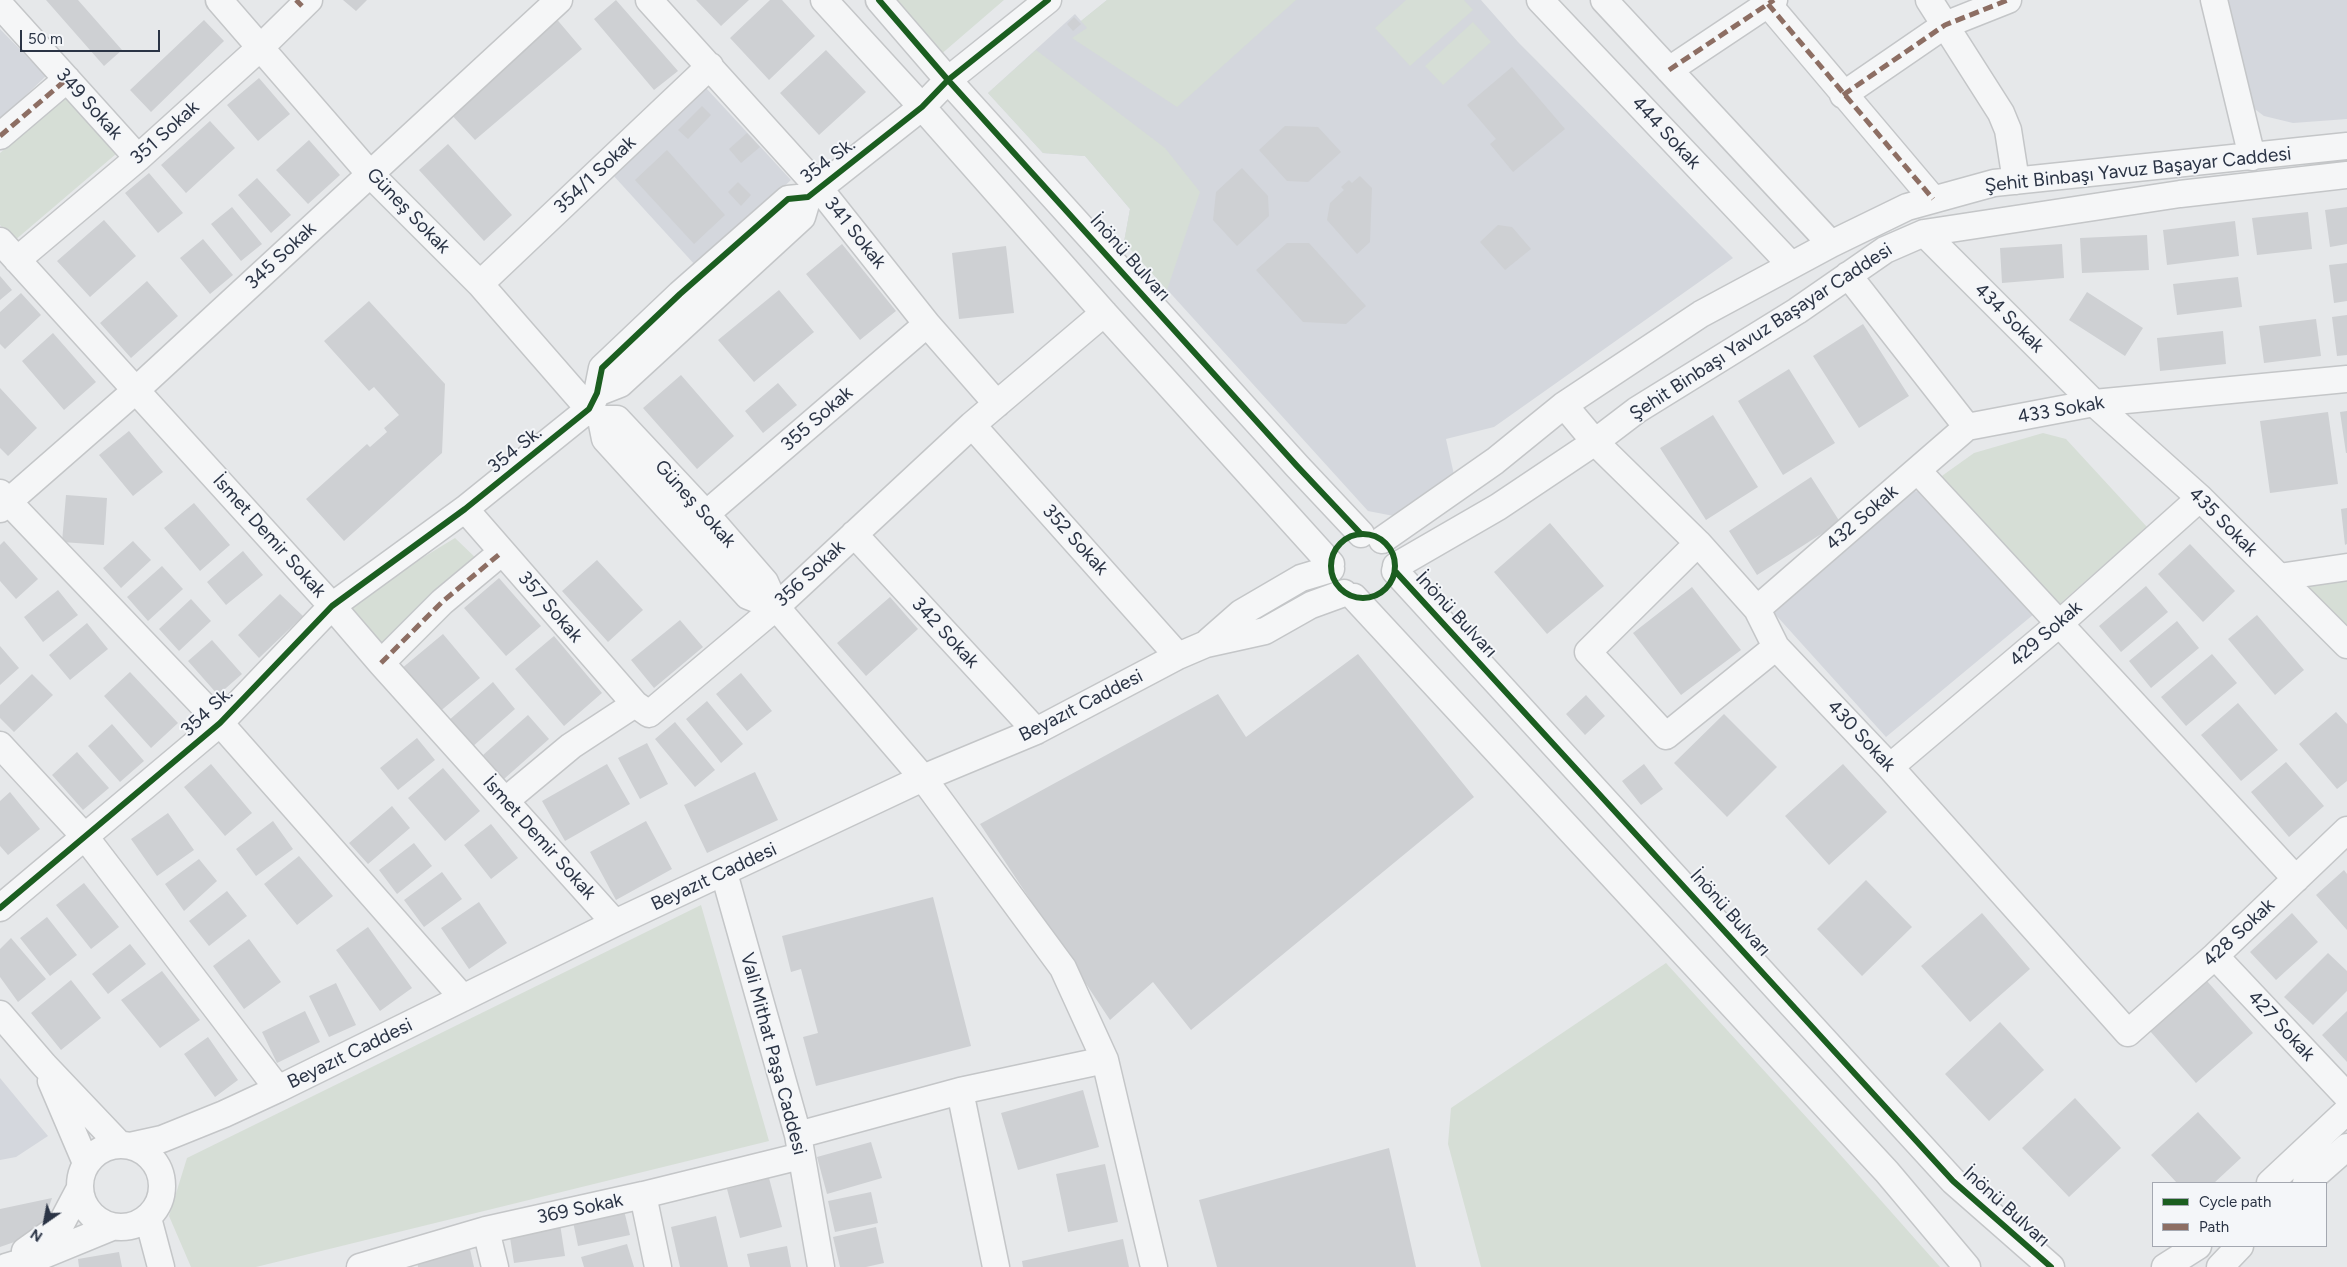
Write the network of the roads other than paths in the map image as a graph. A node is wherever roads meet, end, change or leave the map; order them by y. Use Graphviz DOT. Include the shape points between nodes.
graph roads {
  1 [pos="219,0"];
  2 [pos="309,0"];
  3 [pos="559,0"];
  4 [pos="649,0"];
  5 [pos="824,0"];
  6 [pos="879,0"];
  7 [pos="1048,0"];
  8 [pos="1540,0"];
  9 [pos="1604,0"];
  10 [pos="1929,0"];
  11 [pos="2008,0"];
  12 [pos="2214,0"];
  13 [pos="1771,2"];
  14 [pos="0,5"];
  15 [pos="1945,26"];
  16 [pos="262,46"];
  17 [pos="710,66"];
  18 [pos="1669,70"];
  19 [pos="67,80"];
  20 [pos="948,80"];
  21 [pos="1843,95"];
  22 [pos="922,107"];
  23 [pos="0,136"];
  24 [pos="2347,146"];
  25 [pos="2252,157"];
  26 [pos="138,158"];
  27 [pos="370,174"];
  28 [pos="2347,175"];
  29 [pos="2016,181"];
  30 [pos="813,192"];
  31 [pos="1933,199"];
  32 [pos="1924,233"];
  33 [pos="1832,244"];
  34 [pos="8,250"];
  35 [pos="1791,265"];
  36 [pos="1848,275"];
  37 [pos="480,284"];
  38 [pos="1104,313"];
  39 [pos="927,324"];
  40 [pos="2347,379"];
  41 [pos="136,391"];
  42 [pos="2094,403"];
  43 [pos="997,404"];
  44 [pos="1564,405"];
  45 [pos="595,407"];
  46 [pos="972,425"];
  47 [pos="1967,427"];
  48 [pos="1595,442"];
  49 [pos="1918,471"];
  50 [pos="2200,498"];
  51 [pos="3,501"];
  52 [pos="465,509"];
  53 [pos="706,514"];
  54 [pos="854,534"];
  55 [pos="1372,537"];
  56 [pos="1698,543"];
  57 [pos="502,552"];
  58 [pos="1331,566"];
  59 [pos="2347,567"];
  60 [pos="1396,568"];
  61 [pos="2278,576"];
  62 [pos="1349,595"];
  63 [pos="332,606"];
  64 [pos="776,607"];
  65 [pos="1757,609"];
  66 [pos="2059,624"];
  67 [pos="1206,644"];
  68 [pos="2347,645"];
  69 [pos="1776,647"];
  70 [pos="1178,656"];
  71 [pos="381,663"];
  72 [pos="635,704"];
  73 [pos="220,723"];
  74 [pos="1036,731"];
  75 [pos="0,744"];
  76 [pos="1890,766"];
  77 [pos="923,778"];
  78 [pos="505,801"];
  79 [pos="2347,830"];
  80 [pos="86,838"];
  81 [pos="724,873"];
  82 [pos="2296,879"];
  83 [pos="0,908"];
  84 [pos="615,923"];
  85 [pos="2215,956"];
  86 [pos="463,998"];
  87 [pos="0,1014"];
  88 [pos="2128,1033"];
  89 [pos="1105,1060"];
  90 [pos="44,1064"];
  91 [pos="278,1090"];
  92 [pos="960,1091"];
  93 [pos="2347,1096"];
  94 [pos="2347,1111"];
  95 [pos="224,1114"];
  96 [pos="125,1145"];
  97 [pos="800,1146"];
  98 [pos="2347,1147"];
  99 [pos="86,1163"];
  100 [pos="2271,1182"];
  101 [pos="2307,1182"];
  102 [pos="80,1190"];
  103 [pos="162,1193"];
  104 [pos="643,1195"];
  105 [pos="132,1223"];
  106 [pos="486,1230"];
  107 [pos="2196,1247"];
  108 [pos="0,1265"];
  109 [pos="6,1267"];
  110 [pos="150,1267"];
  111 [pos="162,1267"];
  112 [pos="360,1267"];
  113 [pos="495,1267"];
  114 [pos="658,1267"];
  115 [pos="820,1267"];
  116 [pos="996,1267"];
  117 [pos="1154,1267"];
  118 [pos="1967,1267"];
  119 [pos="2051,1267"];
  120 [pos="2165,1267"];
  1 -- 16 [label="street, Güneş Sokak"];
  2 -- 16 [label="street, 351 Sokak"];
  3 -- 27 [label="street, 345 Sokak"];
  4 -- 17 [label="street, 341 Sokak"];
  5 -- 22 [label="street"];
  6 -- 20 [label="street, İnönü Bulvarı"];
  7 -- 20 [label="street, 354 Sk."];
  8 -- 35 [label="street, 444 Sokak"];
  9 -- 18 [label="street"];
  10 -- 15 [label="street"];
  11 -- 15 [label="street"];
  12 -- 25 [label="street"];
  13 -- 18 [label="street"];
  13 -- 21 [label="street"];
  14 -- 19 [label="street, 349 Sokak"];
  15 -- 21 [label="street"];
  15 -- 29 [label="street" via="2001,113 2008,130"];
  16 -- 26 [label="street, 351 Sokak"];
  16 -- 27 [label="street, Güneş Sokak"];
  17 -- 30 [label="street, 341 Sokak"];
  17 -- 37 [label="street, 354/1 Sokak"];
  18 -- 33 [label="street"];
  19 -- 23 [label="street"];
  19 -- 26 [label="street, 349 Sokak"];
  20 -- 22 [label="street, 354 Sk."];
  20 -- 55 [label="street, İnönü Bulvarı" via="1297,466"];
  21 -- 31 [label="street"];
  22 -- 30 [label="street, 354 Sk."];
  22 -- 38 [label="street"];
  24 -- 25 [label="street, Şehit Binbaşı Yavuz Başayar Caddesi"];
  25 -- 29 [label="street, Şehit Binbaşı Yavuz Başayar Caddesi"];
  26 -- 34 [label="street, 351 Sokak"];
  27 -- 37 [label="street, Güneş Sokak"];
  27 -- 41 [label="street, 345 Sokak"];
  28 -- 32 [label="street, Şehit Binbaşı Yavuz Başayar Caddesi" via="2180,194"];
  29 -- 31 [label="street, Şehit Binbaşı Yavuz Başayar Caddesi" via="1994,183"];
  30 -- 39 [label="street, 341 Sokak"];
  30 -- 45 [label="street, 354 Sk." via="788,199 602,368"];
  31 -- 33 [label="street, Şehit Binbaşı Yavuz Başayar Caddesi" via="1906,208"];
  32 -- 36 [label="street, Şehit Binbaşı Yavuz Başayar Caddesi" via="1885,250"];
  32 -- 42 [label="street, 434 Sokak"];
  33 -- 35 [label="street, Şehit Binbaşı Yavuz Başayar Caddesi"];
  34 -- 41 [label="street, İsmet Demir Sokak"];
  35 -- 44 [label="street, Şehit Binbaşı Yavuz Başayar Caddesi" via="1701,314"];
  36 -- 47 [label="street"];
  36 -- 48 [label="street, Şehit Binbaşı Yavuz Başayar Caddesi" via="1797,311 1637,410"];
  37 -- 45 [label="street, Güneş Sokak"];
  38 -- 43 [label="street, 356 Sokak"];
  38 -- 58 [label="street"];
  39 -- 43 [label="street, 341 Sokak"];
  39 -- 53 [label="street, 355 Sokak"];
  40 -- 42 [label="street, 433 Sokak"];
  41 -- 51 [label="street, 345 Sokak"];
  41 -- 63 [label="street, İsmet Demir Sokak"];
  42 -- 47 [label="street, 433 Sokak"];
  42 -- 50 [label="street, 435 Sokak"];
  43 -- 46 [label="street, 356 Sokak"];
  44 -- 48 [label="street"];
  44 -- 55 [label="street, Şehit Binbaşı Yavuz Başayar Caddesi" via="1495,461"];
  45 -- 52 [label="street, 354 Sk."];
  45 -- 53 [label="street, Güneş Sokak" via="617,418"];
  45 -- 64 [label="street, Güneş Sokak" via="605,439 748,596"];
  46 -- 54 [label="street, 356 Sokak"];
  46 -- 70 [label="street, 352 Sokak"];
  47 -- 49 [label="street, 432 Sokak"];
  48 -- 56 [label="street, 430 Sokak"];
  48 -- 60 [label="street, Şehit Binbaşı Yavuz Başayar Caddesi" via="1498,507"];
  49 -- 65 [label="street, 432 Sokak"];
  49 -- 66 [label="street"];
  50 -- 61 [label="street, 435 Sokak"];
  50 -- 66 [label="street, 429 Sokak"];
  51 -- 73 [label="street"];
  52 -- 57 [label="street, 357 Sokak"];
  52 -- 63 [label="street, 354 Sk."];
  53 -- 64 [label="street, Güneş Sokak" via="766,582"];
  54 -- 64 [label="street, 356 Sokak"];
  54 -- 74 [label="street, 342 Sokak"];
  55 -- 58 [label="street" via="1352,536 1337,546"];
  55 -- 60 [label="street" via="1389,547"];
  56 -- 65 [label="street, 430 Sokak"];
  56 -- 69 [label="street" via="1588,652 1666,736"];
  57 -- 71 [label="street" via="442,602"];
  57 -- 72 [label="street, 357 Sokak"];
  58 -- 62 [label="street" via="1333,578"];
  58 -- 67 [label="street, Beyazıt Caddesi" via="1301,578 1241,612"];
  59 -- 61 [label="street"];
  60 -- 62 [label="street" via="1388,588 1381,594 1372,598"];
  60 -- 119 [label="street, İnönü Bulvarı" via="1953,1181"];
  61 -- 68 [label="street, 435 Sokak"];
  62 -- 67 [label="street, Beyazıt Caddesi" via="1312,605 1265,631"];
  62 -- 118 [label="street" via="1887,1172"];
  63 -- 71 [label="street, İsmet Demir Sokak"];
  63 -- 73 [label="street, 354 Sk."];
  64 -- 72 [label="street, 356 Sokak" via="649,714"];
  64 -- 77 [label="street, Güneş Sokak"];
  65 -- 69 [label="street, 430 Sokak"];
  66 -- 76 [label="street, 429 Sokak"];
  66 -- 82 [label="street"];
  67 -- 70 [label="street, Beyazıt Caddesi"];
  69 -- 76 [label="street, 430 Sokak"];
  70 -- 74 [label="street, Beyazıt Caddesi"];
  71 -- 78 [label="street, İsmet Demir Sokak"];
  72 -- 78 [label="street" via="571,746"];
  73 -- 80 [label="street, 354 Sk."];
  73 -- 86 [label="street"];
  74 -- 77 [label="street, Beyazıt Caddesi"];
  75 -- 80 [label="street"];
  76 -- 88 [label="street, 430 Sokak"];
  77 -- 81 [label="street, Beyazıt Caddesi"];
  77 -- 89 [label="street, Güneş Sokak" via="1063,968"];
  78 -- 84 [label="street, İsmet Demir Sokak"];
  79 -- 82 [label="street, 428 Sokak"];
  80 -- 83 [label="street, 354 Sk."];
  80 -- 91 [label="street"];
  81 -- 84 [label="street, Beyazıt Caddesi"];
  81 -- 97 [label="street, Vali Mithat Paşa Caddesi"];
  82 -- 85 [label="street, 428 Sokak"];
  84 -- 86 [label="street, Beyazıt Caddesi"];
  85 -- 88 [label="street, 428 Sokak"];
  85 -- 93 [label="street, 427 Sokak"];
  86 -- 91 [label="street, Beyazıt Caddesi"];
  87 -- 90 [label="street"];
  89 -- 92 [label="street, 369 Sokak"];
  89 -- 117 [label="street, Güneş Sokak"];
  90 -- 96 [label="street"];
  90 -- 99 [label="street"];
  91 -- 95 [label="street, Beyazıt Caddesi"];
  92 -- 97 [label="street, 369 Sokak"];
  92 -- 116 [label="street"];
  94 -- 100 [label="street"];
  95 -- 96 [label="street" via="162,1139"];
  95 -- 103 [label="street" via="180,1147 168,1166"];
  96 -- 99 [label="street" via="107,1147"];
  96 -- 103 [label="street" via="148,1155 157,1166 162,1179"];
  97 -- 104 [label="street, 369 Sokak"];
  97 -- 115 [label="street, Vali Mithat Paşa Caddesi"];
  98 -- 101 [label="street"];
  99 -- 102 [label="street"];
  102 -- 105 [label="street" via="83,1204 100,1222"];
  102 -- 108 [label="street" via="60,1226"];
  103 -- 105 [label="street" via="157,1207"];
  104 -- 106 [label="street, 369 Sokak"];
  104 -- 114 [label="street"];
  105 -- 109 [label="street"];
  105 -- 110 [label="street"];
  105 -- 111 [label="street"];
  106 -- 112 [label="street, 369 Sokak"];
  106 -- 113 [label="street"];
  107 -- 120 [label="street"];
}
